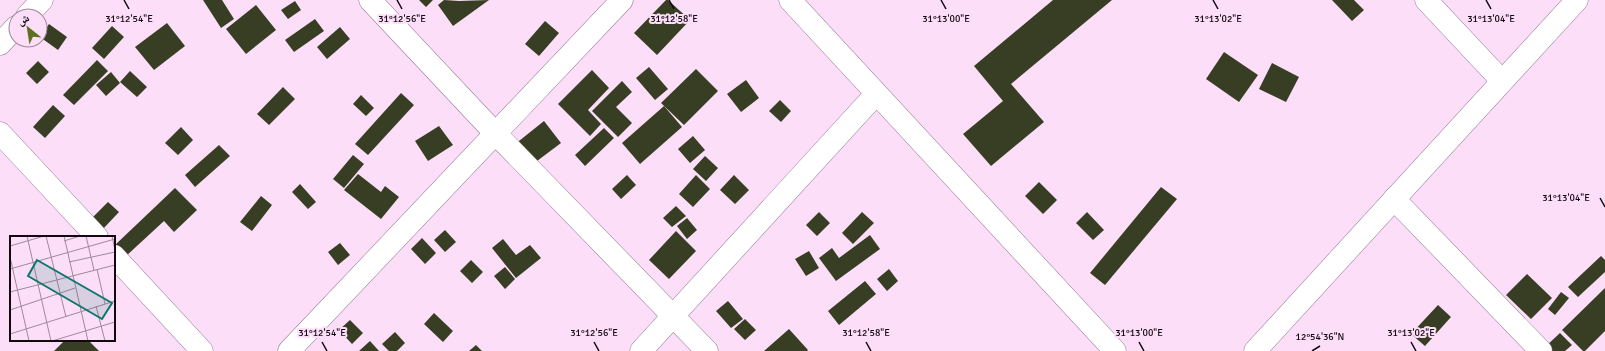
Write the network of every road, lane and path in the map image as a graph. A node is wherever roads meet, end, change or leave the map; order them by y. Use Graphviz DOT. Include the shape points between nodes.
graph roads {
  1 [pos="42,0"];
  2 [pos="370,0"];
  3 [pos="622,0"];
  4 [pos="790,0"];
  5 [pos="1426,0"];
  6 [pos="1576,0"];
  7 [pos="34,8"];
  8 [pos="8,36"];
  9 [pos="0,44"];
  10 [pos="1502,81"];
  11 [pos="876,94"];
  12 [pos="0,133"];
  13 [pos="495,133"];
  14 [pos="1394,199"];
  15 [pos="96,236"];
  16 [pos="115,257"];
  17 [pos="673,316"];
  18 [pos="202,351"];
  19 [pos="289,351"];
  20 [pos="641,351"];
  21 [pos="707,351"];
  22 [pos="1115,351"];
  23 [pos="1256,351"];
  24 [pos="1541,351"];
  1 -- 7 [label="street"];
  2 -- 13 [label="street"];
  3 -- 13 [label="street"];
  4 -- 11 [label="street"];
  5 -- 10 [label="street"];
  6 -- 10 [label="street"];
  8 -- 9 [label="street"];
  10 -- 14 [label="street"];
  11 -- 17 [label="street"];
  11 -- 22 [label="street"];
  12 -- 15 [label="street"];
  13 -- 17 [label="street"];
  13 -- 19 [label="street"];
  14 -- 23 [label="street"];
  14 -- 24 [label="street"];
  16 -- 18 [label="street"];
  17 -- 20 [label="street"];
  17 -- 21 [label="street"];
}
